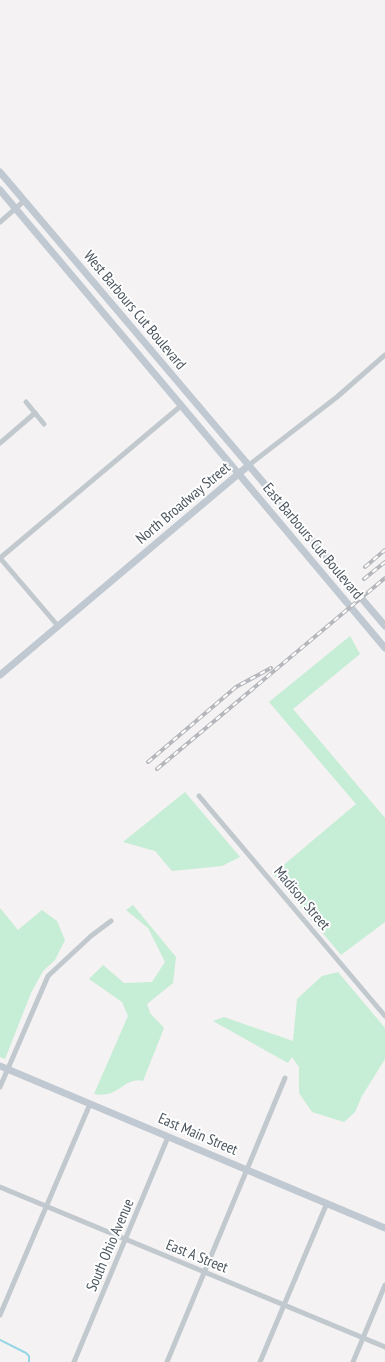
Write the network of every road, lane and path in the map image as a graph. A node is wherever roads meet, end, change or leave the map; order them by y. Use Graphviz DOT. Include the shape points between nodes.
graph roads {
  1 [pos="0,172"];
  2 [pos="0,190"];
  3 [pos="24,201"];
  4 [pos="16,209"];
  5 [pos="0,222"];
  6 [pos="82,269"];
  7 [pos="72,276"];
  8 [pos="118,311"];
  9 [pos="108,318"];
  10 [pos="385,355"];
  11 [pos="26,402"];
  12 [pos="182,405"];
  13 [pos="35,413"];
  14 [pos="44,424"];
  15 [pos="0,443"];
  16 [pos="249,465"];
  17 [pos="239,474"];
  18 [pos="0,558"];
  19 [pos="343,576"];
  20 [pos="333,585"];
  21 [pos="58,626"];
  22 [pos="385,626"];
  23 [pos="385,648"];
  24 [pos="0,675"];
  25 [pos="199,796"];
  26 [pos="111,921"];
  27 [pos="383,1009"];
  28 [pos="385,1016"];
  29 [pos="4,1068"];
  30 [pos="285,1078"];
  31 [pos="0,1087"];
  32 [pos="90,1104"];
  33 [pos="168,1137"];
  34 [pos="248,1170"];
  35 [pos="0,1187"];
  36 [pos="327,1203"];
  37 [pos="46,1206"];
  38 [pos="385,1228"];
  39 [pos="125,1240"];
  40 [pos="205,1272"];
  41 [pos="385,1285"];
  42 [pos="283,1305"];
  43 [pos="0,1315"];
  44 [pos="363,1338"];
  45 [pos="385,1347"];
  46 [pos="74,1362"];
  47 [pos="167,1362"];
  48 [pos="260,1362"];
  49 [pos="353,1362"];
  1 -- 3 [label="street, West Barbours Cut Boulevard"];
  2 -- 4 [label="street, West Barbours Cut Boulevard"];
  3 -- 4 [label="street"];
  3 -- 6 [label="street, West Barbours Cut Boulevard"];
  4 -- 5 [label="street"];
  4 -- 7 [label="street, West Barbours Cut Boulevard"];
  6 -- 7 [label="street"];
  6 -- 8 [label="street, West Barbours Cut Boulevard"];
  7 -- 9 [label="street, West Barbours Cut Boulevard"];
  8 -- 9 [label="street"];
  8 -- 16 [label="street, West Barbours Cut Boulevard"];
  9 -- 12 [label="street, West Barbours Cut Boulevard"];
  10 -- 16 [label="street, North Broadway Street"];
  11 -- 13 [label="street"];
  12 -- 17 [label="street, West Barbours Cut Boulevard"];
  12 -- 18 [label="street"];
  13 -- 14 [label="street"];
  13 -- 15 [label="street"];
  16 -- 17 [label="street, North Broadway Street"];
  16 -- 19 [label="street, East Barbours Cut Boulevard"];
  17 -- 20 [label="street, East Barbours Cut Boulevard"];
  17 -- 21 [label="street, North Broadway Street"];
  18 -- 21 [label="street"];
  19 -- 20 [label="street"];
  19 -- 22 [label="street, East Barbours Cut Boulevard"];
  20 -- 23 [label="street, East Barbours Cut Boulevard"];
  21 -- 24 [label="street, North Broadway Street"];
  25 -- 27 [label="street, Madison Street"];
  26 -- 29 [label="street" via="48,976"];
  27 -- 28 [label="street, Madison Street"];
  29 -- 31 [label="street"];
  29 -- 32 [label="street, East Main Street"];
  30 -- 34 [label="street"];
  32 -- 33 [label="street, East Main Street"];
  32 -- 37 [label="street"];
  33 -- 34 [label="street, East Main Street"];
  33 -- 39 [label="street, South Ohio Avenue"];
  34 -- 36 [label="street, East Main Street"];
  34 -- 40 [label="street"];
  35 -- 37 [label="street, East A Street"];
  36 -- 38 [label="street, East Main Street"];
  36 -- 42 [label="street"];
  37 -- 39 [label="street, East A Street"];
  37 -- 43 [label="street"];
  39 -- 40 [label="street, East A Street"];
  39 -- 46 [label="street, South Ohio Avenue"];
  40 -- 42 [label="street, East A Street"];
  40 -- 47 [label="street"];
  41 -- 44 [label="street"];
  42 -- 44 [label="street, East A Street"];
  42 -- 48 [label="street"];
  44 -- 45 [label="street, East A Street"];
  44 -- 49 [label="street"];
}
